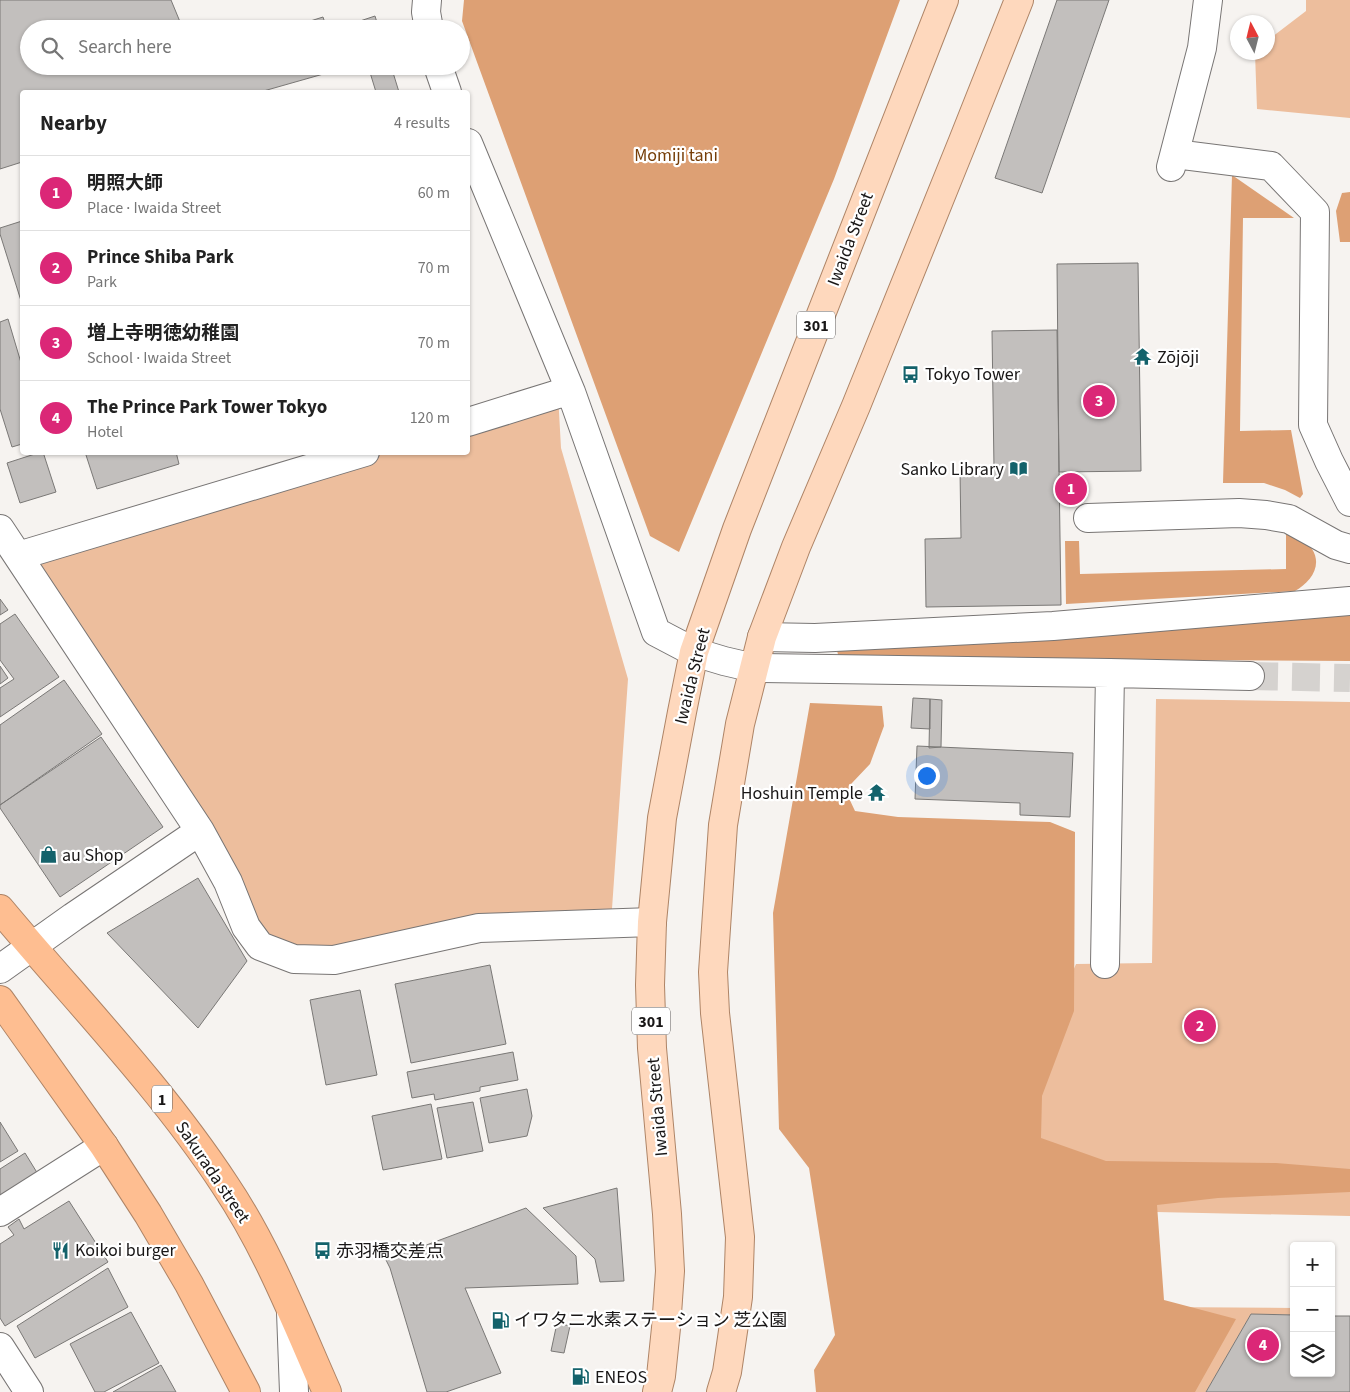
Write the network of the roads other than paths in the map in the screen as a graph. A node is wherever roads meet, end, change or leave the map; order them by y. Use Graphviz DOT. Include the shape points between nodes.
graph roads {
  1 [pos="427,0"];
  2 [pos="944,0"];
  3 [pos="1019,0"];
  4 [pos="1208,0"];
  5 [pos="427,20"];
  6 [pos="441,75"];
  7 [pos="447,90"];
  8 [pos="470,148"];
  9 [pos="571,392"];
  10 [pos="470,418"];
  11 [pos="355,455"];
  12 [pos="1350,502"];
  13 [pos="1088,518"];
  14 [pos="0,529"];
  15 [pos="1350,549"];
  16 [pos="18,556"];
  17 [pos="1350,601"];
  18 [pos="762,637"];
  19 [pos="694,652"];
  20 [pos="753,671"];
  21 [pos="1110,673"];
  22 [pos="1250,676"];
  23 [pos="200,831"];
  24 [pos="0,909"];
  25 [pos="652,922"];
  26 [pos="31,946"];
  27 [pos="1105,964"];
  28 [pos="0,969"];
  29 [pos="0,1000"];
  30 [pos="104,1146"];
  31 [pos="0,1212"];
  32 [pos="291,1312"];
  33 [pos="0,1347"];
  34 [pos="29,1392"];
  35 [pos="246,1392"];
  36 [pos="294,1392"];
  37 [pos="327,1392"];
  38 [pos="657,1392"];
  39 [pos="721,1392"];
  1 -- 5 [label="street"];
  2 -- 19 [label="main road, Iwaida Street / 301" via="737,529"];
  3 -- 18 [label="main road"];
  4 -- 12 [label="street" via="1202,48 1173,161 1271,166 1315,212 1313,425"];
  6 -- 7 [label="street"];
  8 -- 9 [label="street"];
  9 -- 10 [label="street"];
  9 -- 19 [label="street" via="656,632"];
  11 -- 16 [label="street"];
  13 -- 15 [label="street" via="1266,515 1289,519 1336,545"];
  14 -- 16 [label="street"];
  16 -- 23 [label="street"];
  17 -- 18 [label="street" via="1053,626 815,638"];
  18 -- 20 [label="main road"];
  19 -- 20 [label="street"];
  19 -- 25 [label="main road, Iwaida Street / 301" via="662,818"];
  20 -- 21 [label="street"];
  20 -- 39 [label="main road" via="740,724 723,825 714,972 715,1014 740,1238 738,1297"];
  21 -- 22 [label="street"];
  21 -- 27 [label="street"];
  23 -- 25 [label="street" via="228,882 246,926 260,946 294,959 334,960 479,928"];
  23 -- 26 [label="street"];
  24 -- 26 [label="highway, Sakurada street / 1"];
  25 -- 38 [label="main road, Iwaida Street / 301" via="652,1048 670,1271"];
  26 -- 28 [label="street"];
  26 -- 32 [label="highway, Sakurada street / 1" via="172,1110 226,1186 262,1249"];
  29 -- 30 [label="highway"];
  30 -- 31 [label="street"];
  30 -- 35 [label="highway" via="189,1284"];
  32 -- 36 [label="street"];
  32 -- 37 [label="highway, Sakurada street / 1"];
  33 -- 34 [label="street"];
}
